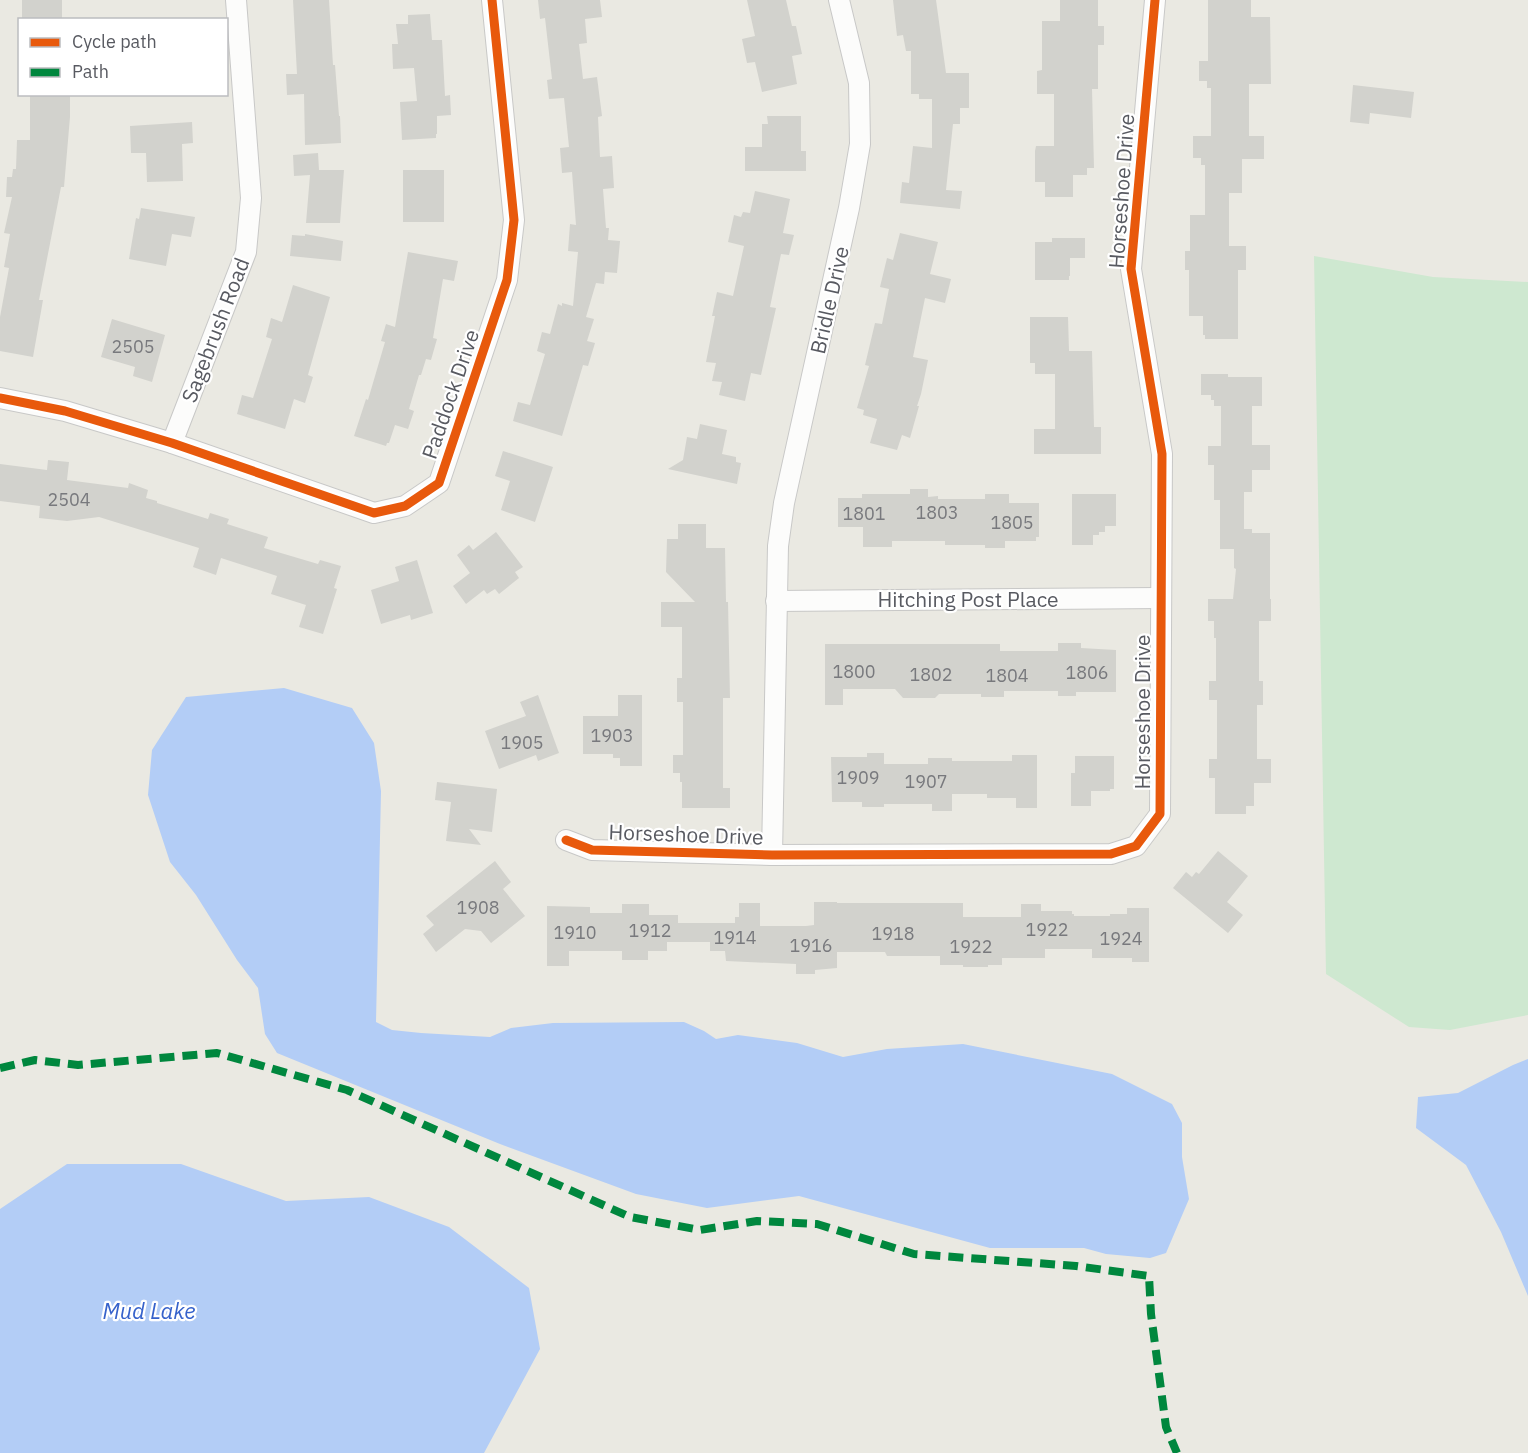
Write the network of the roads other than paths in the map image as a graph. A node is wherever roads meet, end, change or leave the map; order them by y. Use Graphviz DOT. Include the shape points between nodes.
graph roads {
  1 [pos="236,0"];
  2 [pos="492,0"];
  3 [pos="839,0"];
  4 [pos="1155,0"];
  5 [pos="0,398"];
  6 [pos="172,444"];
  7 [pos="1160,598"];
  8 [pos="776,601"];
  9 [pos="566,840"];
  10 [pos="772,855"];
  1 -- 6 [label="street, Sagebrush Road" via="251,198 246,252"];
  2 -- 6 [label="street, Paddock Drive" via="514,220 507,280 439,483 405,506 374,513"];
  3 -- 8 [label="street, Bridle Drive" via="859,83 860,144 784,503"];
  4 -- 7 [label="street, Horseshoe Drive" via="1131,269 1162,454"];
  5 -- 6 [label="street, Paddock Drive" via="65,411"];
  7 -- 8 [label="street, Hitching Post Place"];
  7 -- 10 [label="street, Horseshoe Drive" via="1160,814 1136,846 1111,854"];
  8 -- 10 [label="street, Horseshoe Drive"];
  9 -- 10 [label="street, Horseshoe Drive" via="592,850"];
}
